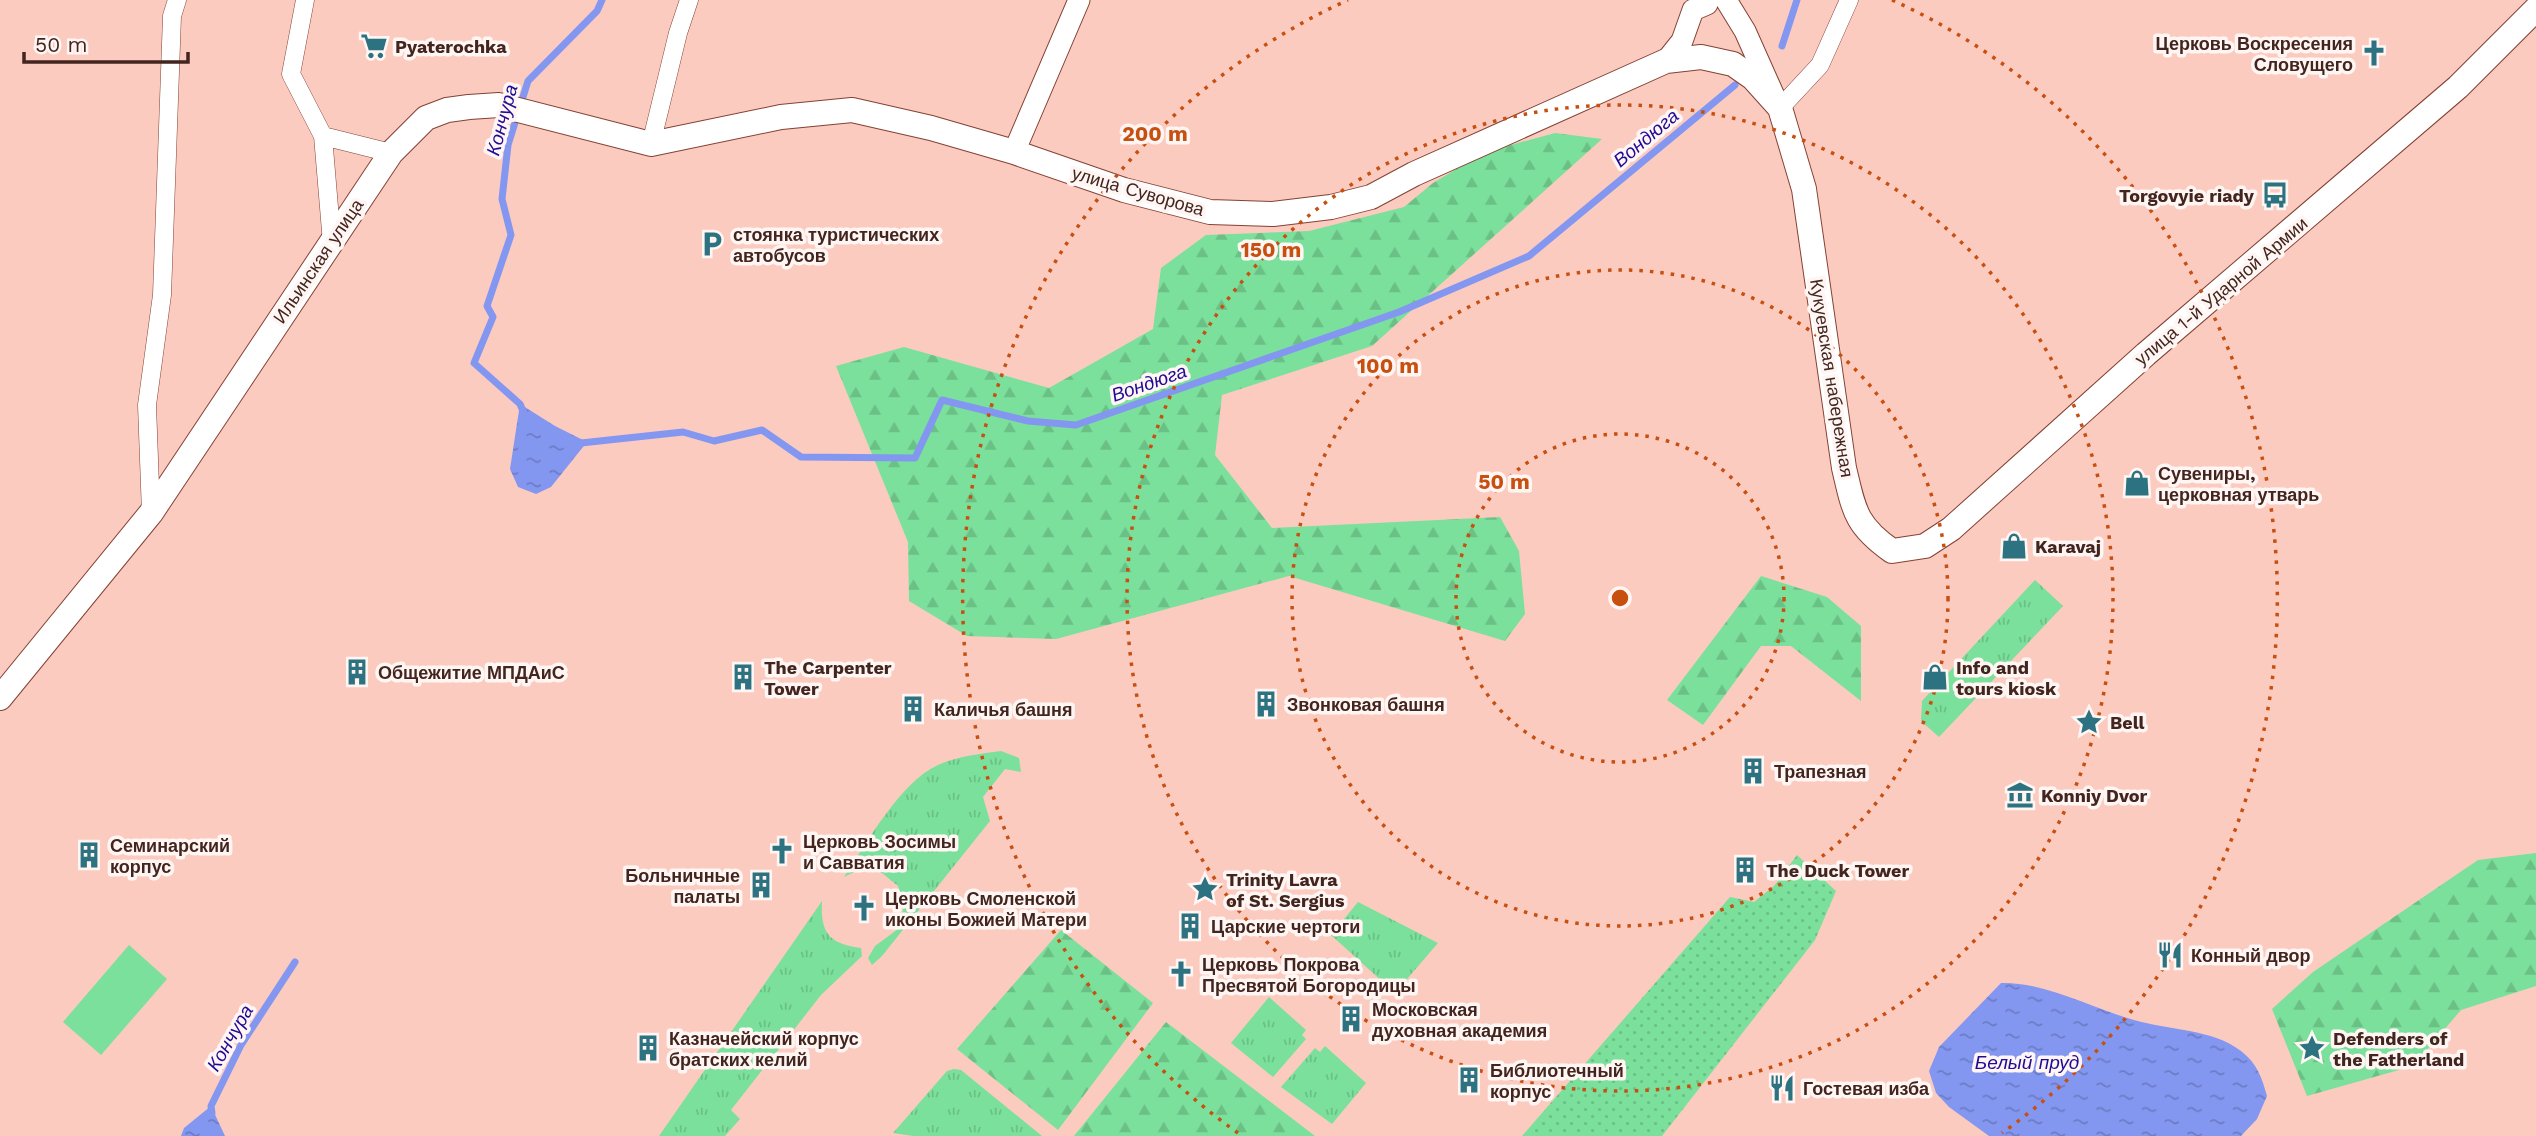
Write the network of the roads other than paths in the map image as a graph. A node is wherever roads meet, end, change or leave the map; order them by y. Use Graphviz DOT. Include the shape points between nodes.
graph roads {
  1 [pos="177,0"];
  2 [pos="305,0"];
  3 [pos="689,0"];
  4 [pos="1079,0"];
  5 [pos="1708,0"];
  6 [pos="1726,0"];
  7 [pos="1849,0"];
  8 [pos="2536,9"];
  9 [pos="1666,61"];
  10 [pos="1780,108"];
  11 [pos="545,118"];
  12 [pos="323,136"];
  13 [pos="651,144"];
  14 [pos="1014,152"];
  15 [pos="391,153"];
  16 [pos="332,243"];
  17 [pos="151,513"];
  18 [pos="1892,551"];
  19 [pos="0,698"];
  1 -- 17 [label="street" via="172,16 162,295 147,405"];
  2 -- 12 [label="street" via="291,74"];
  3 -- 13 [label="street"];
  4 -- 14 [label="street"];
  5 -- 9 [label="street" via="1693,10 1682,41"];
  6 -- 10 [label="street"];
  7 -- 10 [label="street" via="1820,65"];
  8 -- 18 [label="main road, улица 1-й Ударной Армии" via="2458,87 2146,354 1951,529 1925,546"];
  9 -- 10 [label="main road, улица Суворова" via="1701,57 1733,64"];
  9 -- 14 [label="main road, улица Суворова" via="1371,197 1331,207 1273,214 1210,212 1124,190"];
  10 -- 18 [label="main road, Кукуевская набережная" via="1804,189 1854,511 1875,539"];
  11 -- 13 [label="main road, улица Суворова"];
  11 -- 15 [label="main road, Ильинская улица" via="499,105 447,110 426,118"];
  12 -- 15 [label="street"];
  12 -- 16 [label="street"];
  13 -- 14 [label="main road, улица Суворова" via="781,117 852,110"];
  15 -- 16 [label="main road, Ильинская улица"];
  16 -- 17 [label="main road, Ильинская улица"];
  17 -- 19 [label="main road, Ильинская улица"];
}
